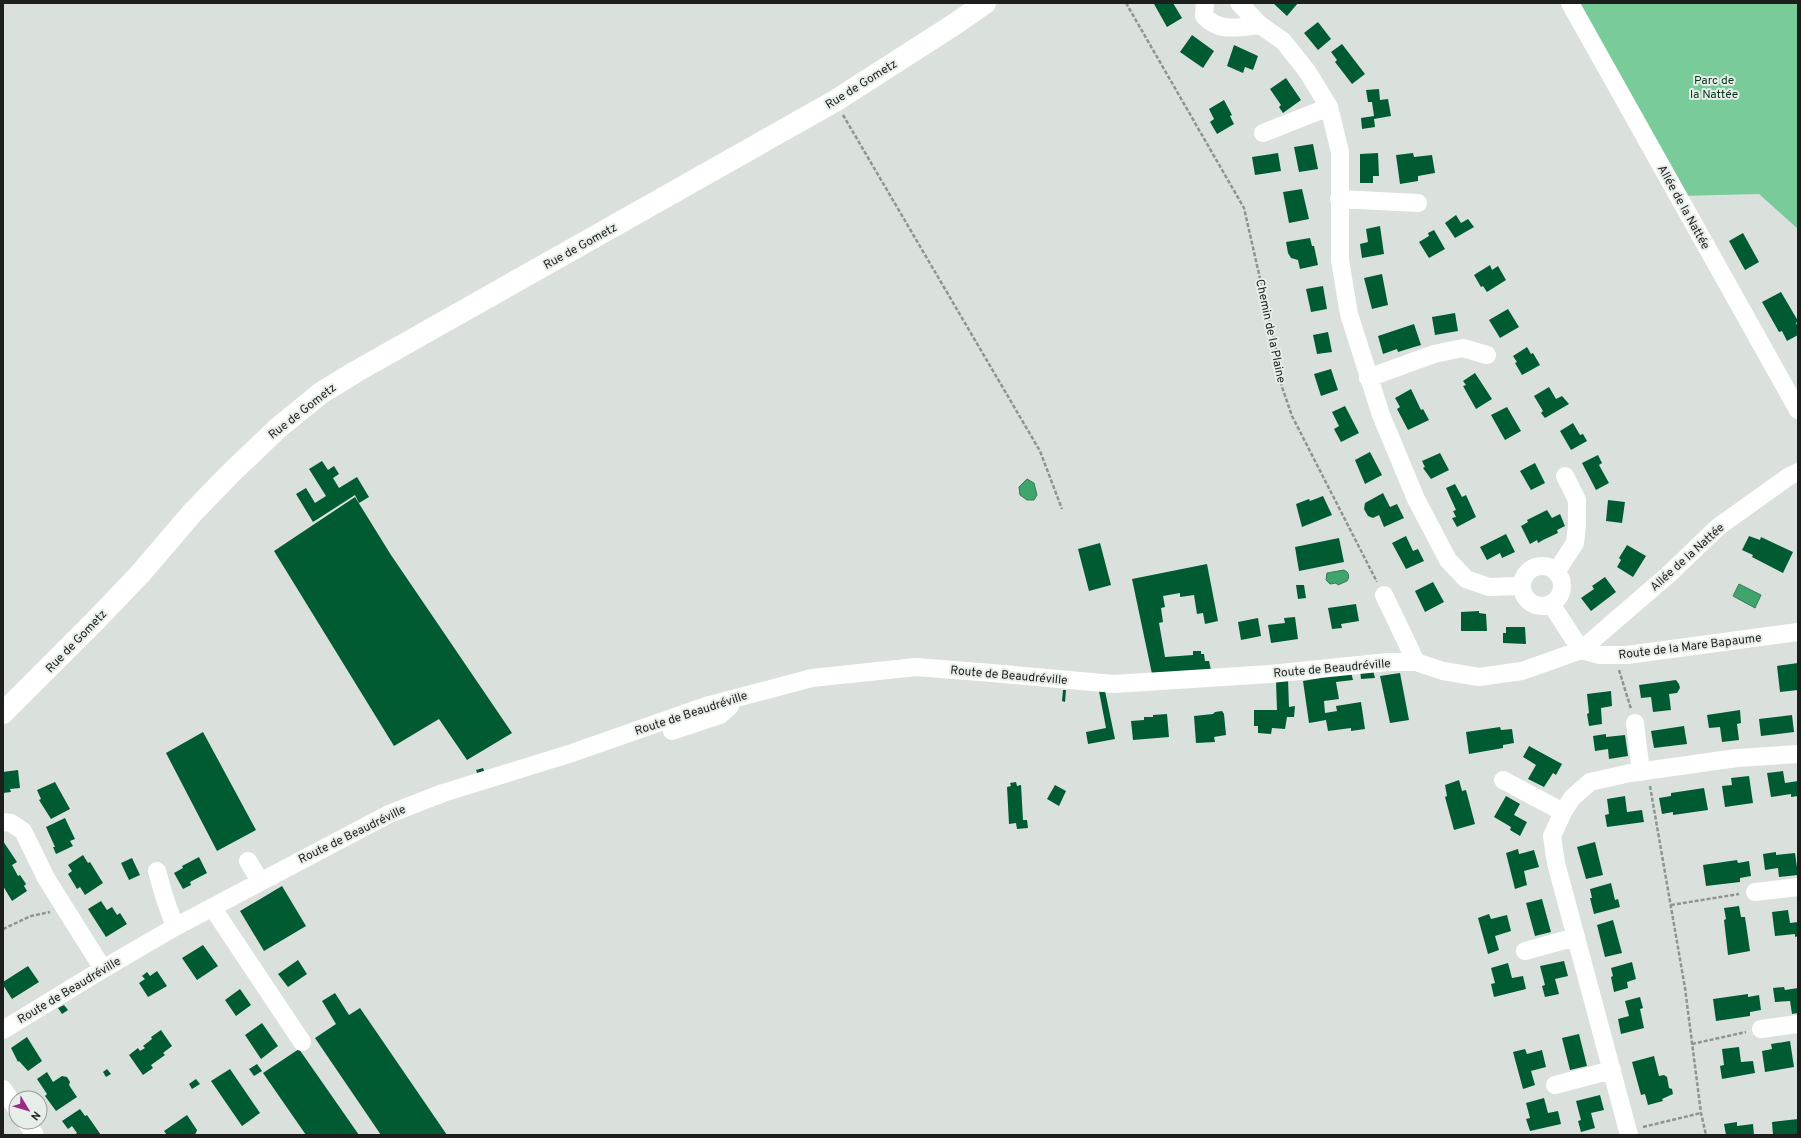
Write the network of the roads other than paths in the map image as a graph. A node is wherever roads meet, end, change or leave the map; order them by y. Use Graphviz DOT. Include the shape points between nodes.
graph roads {
  1 [pos="985,3"];
  2 [pos="1205,3"];
  3 [pos="1239,3"];
  4 [pos="1570,3"];
  5 [pos="1260,25"];
  6 [pos="1328,107"];
  7 [pos="1263,132"];
  8 [pos="1339,199"];
  9 [pos="1418,204"];
  10 [pos="1487,355"];
  11 [pos="1368,378"];
  12 [pos="1798,410"];
  13 [pos="1798,472"];
  14 [pos="1565,476"];
  15 [pos="193,512"];
  16 [pos="1556,572"];
  17 [pos="1521,586"];
  18 [pos="1384,595"];
  19 [pos="1551,604"];
  20 [pos="1798,632"];
  21 [pos="1581,650"];
  22 [pos="1416,662"];
  23 [pos="3,692"];
  24 [pos="3,713"];
  25 [pos="1636,723"];
  26 [pos="1798,754"];
  27 [pos="1644,772"];
  28 [pos="1503,780"];
  29 [pos="1563,812"];
  30 [pos="3,822"];
  31 [pos="248,861"];
  32 [pos="157,871"];
  33 [pos="260,881"];
  34 [pos="1798,887"];
  35 [pos="1755,892"];
  36 [pos="212,907"];
  37 [pos="175,927"];
  38 [pos="1576,937"];
  39 [pos="1524,951"];
  40 [pos="103,969"];
  41 [pos="1798,1024"];
  42 [pos="1761,1029"];
  43 [pos="3,1030"];
  44 [pos="302,1042"];
  45 [pos="1612,1070"];
  46 [pos="1555,1085"];
  47 [pos="1629,1133"];
  1 -- 15 [label="main road, Rue de Gometz" via="835,101 357,371 321,394 278,428"];
  2 -- 5 [label="street" via="1204,16 1212,24 1224,28"];
  3 -- 5 [label="street"];
  4 -- 12 [label="street, Allée de la Nattée"];
  5 -- 6 [label="street" via="1283,41 1307,71"];
  6 -- 7 [label="street"];
  6 -- 8 [label="street" via="1340,152"];
  8 -- 9 [label="street"];
  8 -- 11 [label="street" via="1340,260 1349,314"];
  10 -- 11 [label="street" via="1462,348 1434,354"];
  11 -- 17 [label="street" via="1416,499 1448,560 1466,578 1489,587"];
  13 -- 21 [label="street, Allée de la Nattée" via="1718,527 1668,575"];
  14 -- 16 [label="street" via="1577,500 1577,525 1575,543"];
  15 -- 23 [label="main road, Rue de Gometz" via="85,610"];
  15 -- 24 [label="main road, Rue de Gometz" via="140,574"];
  16 -- 17 [label="street" via="1544,566 1537,566 1526,573"];
  16 -- 19 [label="street" via="1562,589"];
  17 -- 19 [label="street" via="1522,593 1531,604"];
  18 -- 22 [label="street"];
  19 -- 21 [label="street"];
  20 -- 21 [label="street, Route de la Mare Bapaume" via="1627,655 1600,655"];
  21 -- 22 [label="street, Route de Beaudréville" via="1522,671 1493,676 1468,676"];
  22 -- 33 [label="street, Route de Beaudréville" via="1388,662 1270,674 1114,684 916,667 812,678 706,706 572,753 443,793 390,814"];
  25 -- 27 [label="street"];
  26 -- 27 [label="street" via="1737,758"];
  27 -- 29 [label="street" via="1590,782 1572,798"];
  28 -- 29 [label="street"];
  29 -- 38 [label="street" via="1552,836 1556,863"];
  30 -- 40 [label="street" via="11,823 23,831 46,878"];
  31 -- 33 [label="street"];
  32 -- 37 [label="street"];
  33 -- 36 [label="street, Route de Beaudréville"];
  34 -- 35 [label="street"];
  36 -- 37 [label="street, Route de Beaudréville"];
  36 -- 44 [label="street"];
  37 -- 40 [label="street, Route de Beaudréville"];
  38 -- 39 [label="street"];
  38 -- 45 [label="street"];
  40 -- 43 [label="street, Route de Beaudréville"];
  41 -- 42 [label="street"];
  45 -- 46 [label="street"];
  45 -- 47 [label="street"];
}
